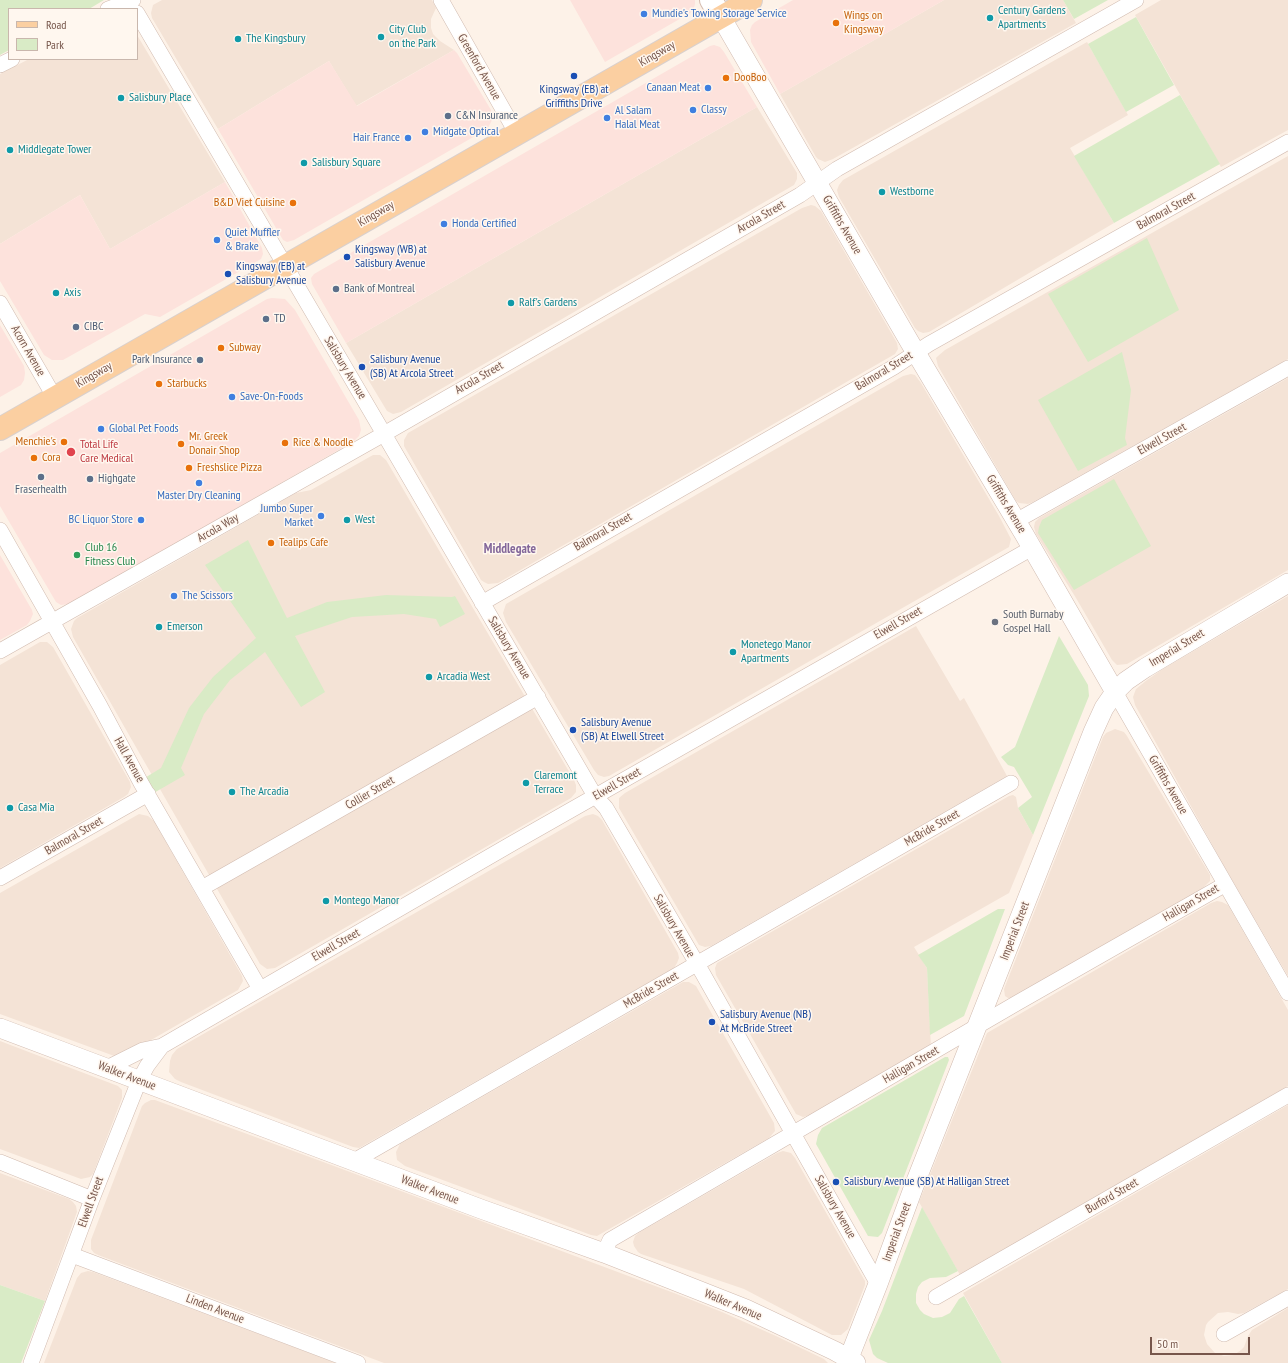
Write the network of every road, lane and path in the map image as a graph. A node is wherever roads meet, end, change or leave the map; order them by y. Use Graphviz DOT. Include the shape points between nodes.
graph roads {
  1 [pos="441,0"];
  2 [pos="751,0"];
  3 [pos="1136,0"];
  4 [pos="133,5"];
  5 [pos="114,8"];
  6 [pos="716,9"];
  7 [pos="138,14"];
  8 [pos="10,60"];
  9 [pos="0,65"];
  10 [pos="518,134"];
  11 [pos="1288,142"];
  12 [pos="818,182"];
  13 [pos="285,266"];
  14 [pos="0,303"];
  15 [pos="916,352"];
  16 [pos="1288,368"];
  17 [pos="55,398"];
  18 [pos="0,429"];
  19 [pos="384,434"];
  20 [pos="1016,521"];
  21 [pos="0,530"];
  22 [pos="1032,548"];
  23 [pos="1288,583"];
  24 [pos="482,602"];
  25 [pos="52,622"];
  26 [pos="0,651"];
  27 [pos="1115,692"];
  28 [pos="538,697"];
  29 [pos="1011,783"];
  30 [pos="148,794"];
  31 [pos="595,796"];
  32 [pos="0,878"];
  33 [pos="1224,885"];
  34 [pos="202,888"];
  35 [pos="697,964"];
  36 [pos="260,989"];
  37 [pos="1288,993"];
  38 [pos="978,1026"];
  39 [pos="0,1028"];
  40 [pos="162,1046"];
  41 [pos="107,1068"];
  42 [pos="139,1081"];
  43 [pos="1288,1095"];
  44 [pos="793,1133"];
  45 [pos="354,1161"];
  46 [pos="0,1162"];
  47 [pos="92,1199"];
  48 [pos="604,1253"];
  49 [pos="72,1255"];
  50 [pos="878,1284"];
  51 [pos="936,1297"];
  52 [pos="1288,1298"];
  53 [pos="1224,1334"];
  54 [pos="851,1361"];
  55 [pos="31,1363"];
  56 [pos="358,1363"];
  1 -- 10 [label="street, Greenford Avenue"];
  2 -- 6 [label="main road, Kingsway"];
  3 -- 12 [label="street, Arcola Street"];
  4 -- 5 [label="street"];
  6 -- 10 [label="main road, Kingsway"];
  6 -- 12 [label="street, Griffiths Avenue"];
  7 -- 13 [label="street, Salisbury Avenue"];
  8 -- 9 [label="street"];
  10 -- 13 [label="main road, Kingsway"];
  11 -- 15 [label="street, Balmoral Street"];
  12 -- 15 [label="street, Griffiths Avenue"];
  12 -- 19 [label="street, Arcola Street" via="800,195"];
  13 -- 17 [label="main road, Kingsway"];
  13 -- 19 [label="street, Salisbury Avenue"];
  14 -- 17 [label="street, Acorn Avenue"];
  15 -- 20 [label="street, Griffiths Avenue"];
  15 -- 24 [label="street, Balmoral Street" via="894,367"];
  16 -- 20 [label="street, Elwell Street"];
  17 -- 18 [label="main road, Kingsway"];
  19 -- 24 [label="street, Salisbury Avenue"];
  19 -- 25 [label="street, Arcola Way"];
  20 -- 22 [label="street, Griffiths Avenue"];
  21 -- 25 [label="street, Hall Avenue"];
  22 -- 27 [label="street, Griffiths Avenue"];
  22 -- 31 [label="street, Elwell Street"];
  23 -- 27 [label="street, Imperial Street" via="1156,660"];
  24 -- 28 [label="street, Salisbury Avenue"];
  25 -- 26 [label="street"];
  25 -- 30 [label="street, Hall Avenue"];
  27 -- 33 [label="street, Griffiths Avenue"];
  27 -- 38 [label="street, Imperial Street" via="1093,732"];
  28 -- 31 [label="street, Salisbury Avenue"];
  28 -- 34 [label="street, Collier Street"];
  29 -- 35 [label="street, McBride Street"];
  30 -- 32 [label="street, Balmoral Street"];
  30 -- 34 [label="street, Hall Avenue"];
  31 -- 35 [label="street, Salisbury Avenue" via="606,808"];
  31 -- 36 [label="street, Elwell Street"];
  33 -- 37 [label="street, Griffiths Avenue"];
  33 -- 38 [label="street, Halligan Street"];
  34 -- 36 [label="street, Hall Avenue"];
  35 -- 44 [label="street, Salisbury Avenue"];
  35 -- 45 [label="street, McBride Street"];
  36 -- 40 [label="street, Elwell Street"];
  38 -- 44 [label="street, Halligan Street"];
  38 -- 50 [label="street, Imperial Street"];
  39 -- 41 [label="street, Walker Avenue"];
  40 -- 41 [label="street, Elwell Street" via="143,1050"];
  40 -- 42 [label="street, Elwell Street"];
  41 -- 42 [label="street, Walker Avenue"];
  42 -- 45 [label="street, Walker Avenue"];
  42 -- 47 [label="street, Elwell Street"];
  43 -- 51 [label="street, Burford Street"];
  44 -- 48 [label="street, Halligan Street" via="610,1240"];
  44 -- 50 [label="street, Salisbury Avenue"];
  45 -- 48 [label="street, Walker Avenue"];
  46 -- 47 [label="street"];
  47 -- 49 [label="street, Elwell Street"];
  48 -- 54 [label="street, Walker Avenue" via="746,1309"];
  49 -- 55 [label="street, Elwell Street"];
  49 -- 56 [label="street, Linden Avenue"];
  50 -- 54 [label="street, Imperial Street"];
  52 -- 53 [label="street"];
}
